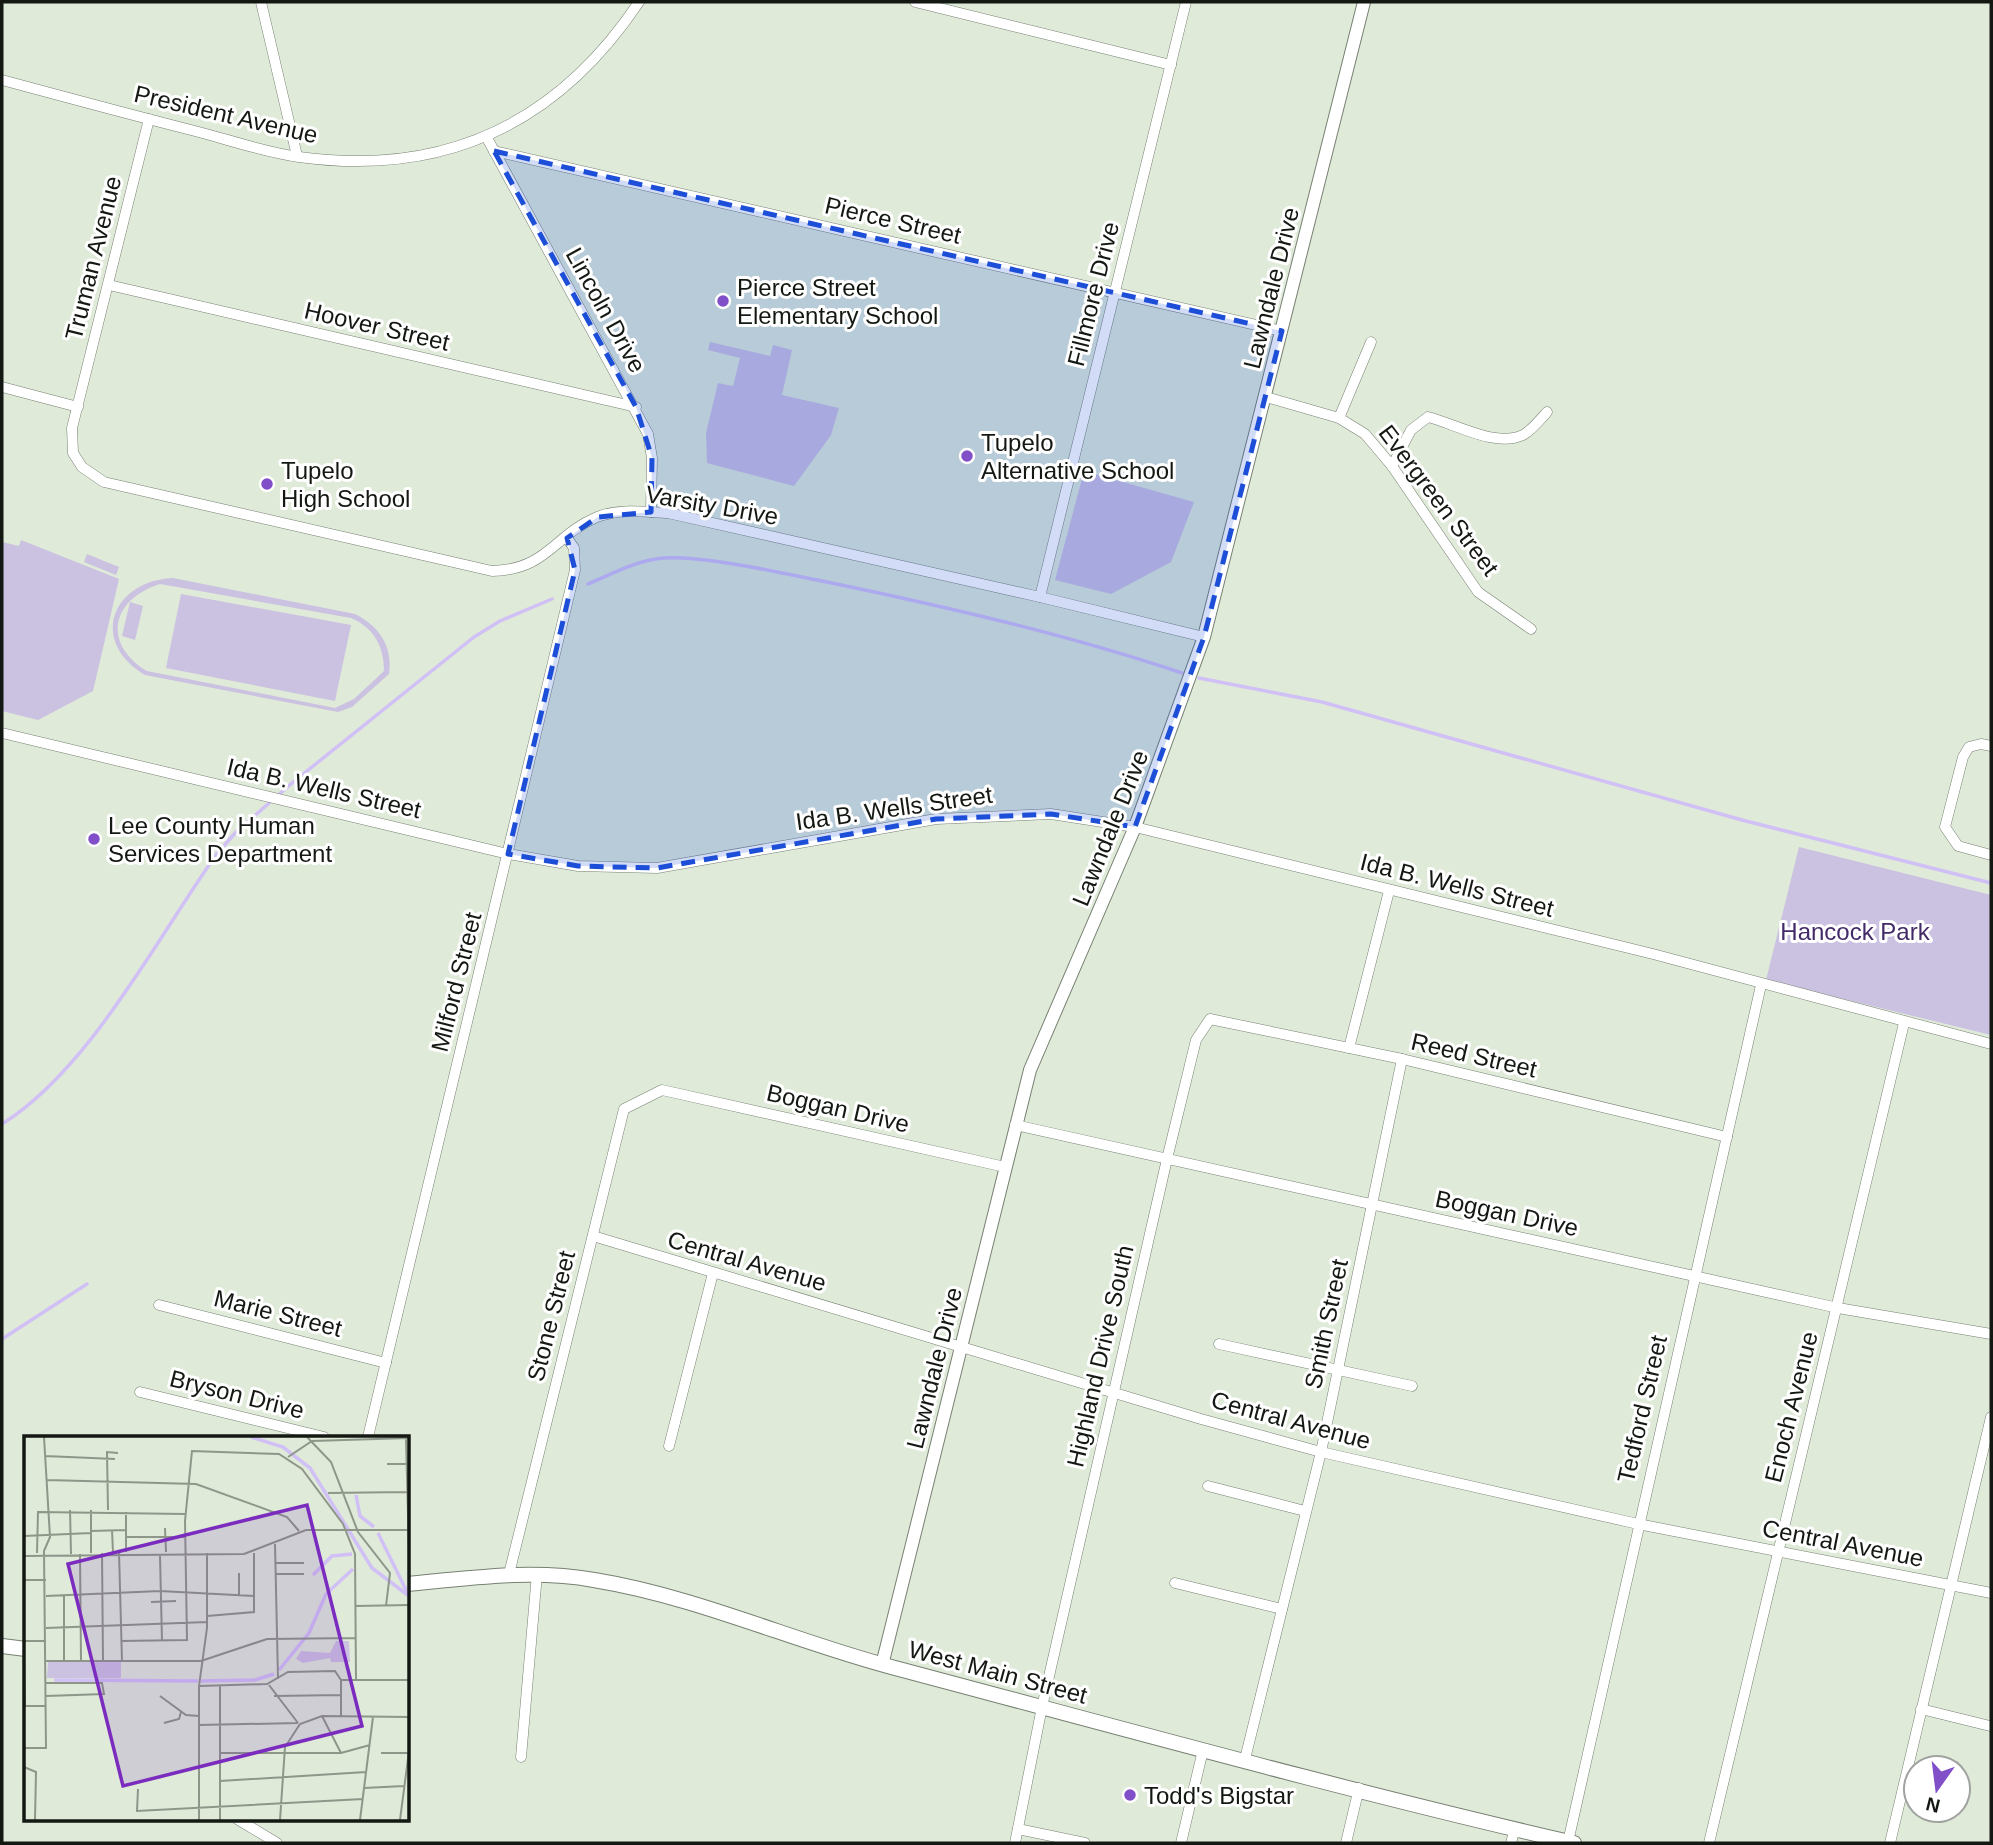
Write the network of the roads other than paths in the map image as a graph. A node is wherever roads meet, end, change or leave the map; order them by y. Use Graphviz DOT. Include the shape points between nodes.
graph roads {
  1 [pos="261,2"];
  2 [pos="639,2"];
  3 [pos="915,2"];
  4 [pos="1186,2"];
  5 [pos="1364,2"];
  6 [pos="1171,65"];
  7 [pos="2,80"];
  8 [pos="149,119"];
  9 [pos="487,138"];
  10 [pos="494,151"];
  11 [pos="297,156"];
  12 [pos="109,285"];
  13 [pos="1115,291"];
  14 [pos="1282,331"];
  15 [pos="1371,342"];
  16 [pos="2,387"];
  17 [pos="1266,397"];
  18 [pos="78,407"];
  19 [pos="636,407"];
  20 [pos="1547,412"];
  21 [pos="1339,418"];
  22 [pos="1392,466"];
  23 [pos="651,512"];
  24 [pos="568,538"];
  25 [pos="1040,597"];
  26 [pos="1531,629"];
  27 [pos="1204,637"];
  28 [pos="2,733"];
  29 [pos="1991,746"];
  30 [pos="1135,827"];
  31 [pos="508,854"];
  32 [pos="1991,855"];
  33 [pos="1389,891"];
  34 [pos="1761,985"];
  35 [pos="1210,1019"];
  36 [pos="1904,1023"];
  37 [pos="1991,1044"];
  38 [pos="1349,1048"];
  39 [pos="1402,1059"];
  40 [pos="662,1090"];
  41 [pos="1015,1125"];
  42 [pos="1727,1138"];
  43 [pos="1167,1159"];
  44 [pos="1004,1167"];
  45 [pos="1372,1206"];
  46 [pos="593,1236"];
  47 [pos="713,1273"];
  48 [pos="1694,1274"];
  49 [pos="159,1305"];
  50 [pos="1838,1308"];
  51 [pos="1991,1334"];
  52 [pos="962,1345"];
  53 [pos="1219,1345"];
  54 [pos="386,1363"];
  55 [pos="1337,1369"];
  56 [pos="1412,1386"];
  57 [pos="1114,1391"];
  58 [pos="140,1392"];
  59 [pos="1991,1417"];
  60 [pos="320,1436"];
  61 [pos="368,1436"];
  62 [pos="669,1446"];
  63 [pos="1321,1451"];
  64 [pos="1208,1486"];
  65 [pos="1306,1511"];
  66 [pos="1638,1524"];
  67 [pos="1776,1552"];
  68 [pos="509,1574"];
  69 [pos="537,1574"];
  70 [pos="1175,1583"];
  71 [pos="410,1584"];
  72 [pos="1950,1584"];
  73 [pos="1991,1593"];
  74 [pos="1282,1609"];
  75 [pos="2,1646"];
  76 [pos="24,1649"];
  77 [pos="882,1665"];
  78 [pos="1042,1707"];
  79 [pos="1921,1709"];
  80 [pos="1990,1726"];
  81 [pos="1203,1749"];
  82 [pos="521,1757"];
  83 [pos="1245,1759"];
  84 [pos="1359,1788"];
  85 [pos="239,1820"];
  86 [pos="1515,1828"];
  87 [pos="1018,1829"];
  88 [pos="277,1843"];
  89 [pos="1015,1843"];
  90 [pos="1085,1843"];
  91 [pos="1181,1843"];
  92 [pos="1346,1843"];
  93 [pos="1511,1843"];
  94 [pos="1571,1843"];
  95 [pos="1709,1843"];
  96 [pos="1890,1843"];
  1 -- 11 [label="street"];
  2 -- 9 [label="street, President Avenue" via="613,41 577,77 528,115"];
  3 -- 6 [label="street"];
  4 -- 6 [label="street, Fillmore Drive"];
  5 -- 14 [label="street, Lawndale Drive"];
  6 -- 13 [label="street, Fillmore Drive"];
  7 -- 8 [label="street, President Avenue"];
  8 -- 11 [label="street, President Avenue"];
  8 -- 12 [label="street, Truman Avenue"];
  9 -- 10 [label="street, Lincoln Drive"];
  9 -- 11 [label="street, President Avenue" via="420,156 349,162"];
  10 -- 13 [label="street, Pierce Street"];
  10 -- 19 [label="street, Lincoln Drive"];
  12 -- 18 [label="street, Truman Avenue"];
  12 -- 19 [label="street, Hoover Street"];
  13 -- 14 [label="street, Pierce Street"];
  13 -- 25 [label="street, Fillmore Drive"];
  14 -- 17 [label="street, Lawndale Drive"];
  15 -- 21 [label="street"];
  16 -- 18 [label="street"];
  17 -- 21 [label="street, Evergreen Street"];
  17 -- 27 [label="street, Lawndale Drive"];
  18 -- 24 [label="street, Varsity Drive" via="73,453 82,467 104,482 477,570 522,568"];
  19 -- 23 [label="street, Lincoln Drive" via="652,457"];
  20 -- 22 [label="street" via="1526,434 1495,439 1428,417 1411,430"];
  21 -- 22 [label="street, Evergreen Street" via="1365,434"];
  22 -- 26 [label="street, Evergreen Street" via="1478,592"];
  23 -- 24 [label="street, Varsity Drive" via="598,517"];
  23 -- 25 [label="street, Varsity Drive"];
  24 -- 31 [label="street, Milford Street" via="574,548 575,570"];
  25 -- 27 [label="street, Varsity Drive"];
  27 -- 30 [label="street, Lawndale Drive"];
  28 -- 31 [label="street, Ida B. Wells Street"];
  29 -- 32 [label="street" via="1969,747 1963,757 1945,827 1958,846"];
  30 -- 31 [label="street, Ida B. Wells Street" via="1051,814 936,819 657,868 578,866"];
  30 -- 33 [label="street, Ida B. Wells Street"];
  30 -- 41 [label="street, Lawndale Drive" via="1030,1070"];
  31 -- 54 [label="street, Milford Street"];
  33 -- 34 [label="street, Ida B. Wells Street" via="1653,954"];
  33 -- 38 [label="street"];
  34 -- 36 [label="street, Ida B. Wells Street"];
  34 -- 42 [label="street, Tedford Street"];
  35 -- 38 [label="street, Reed Street"];
  35 -- 43 [label="street, Highland Drive South" via="1196,1040"];
  36 -- 37 [label="street, Ida B. Wells Street"];
  36 -- 50 [label="street, Enoch Avenue"];
  38 -- 39 [label="street, Reed Street"];
  39 -- 42 [label="street, Reed Street"];
  39 -- 45 [label="street, Smith Street"];
  40 -- 44 [label="street, Boggan Drive"];
  40 -- 46 [label="street, Stone Street" via="624,1110"];
  41 -- 43 [label="street, Boggan Drive"];
  41 -- 44 [label="street, Lawndale Drive"];
  42 -- 48 [label="street, Tedford Street"];
  43 -- 45 [label="street, Boggan Drive"];
  43 -- 57 [label="street, Highland Drive South"];
  44 -- 52 [label="street, Lawndale Drive"];
  45 -- 48 [label="street, Boggan Drive"];
  45 -- 55 [label="street, Smith Street"];
  46 -- 47 [label="street, Central Avenue"];
  46 -- 68 [label="street, Stone Street"];
  47 -- 52 [label="street, Central Avenue"];
  47 -- 62 [label="street"];
  48 -- 50 [label="street, Boggan Drive"];
  48 -- 66 [label="street, Tedford Street"];
  49 -- 54 [label="street, Marie Street"];
  50 -- 51 [label="street, Boggan Drive"];
  50 -- 67 [label="street, Enoch Avenue"];
  52 -- 57 [label="street, Central Avenue"];
  52 -- 77 [label="street, Lawndale Drive"];
  53 -- 55 [label="street"];
  54 -- 61 [label="street, Milford Street"];
  55 -- 56 [label="street"];
  55 -- 63 [label="street, Smith Street"];
  57 -- 63 [label="street, Central Avenue"];
  57 -- 78 [label="street, Highland Drive South"];
  58 -- 60 [label="street, Bryson Drive"];
  59 -- 72 [label="street"];
  63 -- 65 [label="street, Smith Street"];
  63 -- 66 [label="street, Central Avenue"];
  64 -- 65 [label="street"];
  65 -- 74 [label="street, Smith Street"];
  66 -- 67 [label="street, Central Avenue"];
  66 -- 94 [label="street, Tedford Street"];
  67 -- 72 [label="street, Central Avenue"];
  67 -- 95 [label="street, Enoch Avenue"];
  68 -- 69 [label="main road, West Main Street"];
  68 -- 71 [label="main road, West Main Street"];
  69 -- 77 [label="main road, West Main Street" via="653,1592"];
  69 -- 82 [label="street"];
  70 -- 74 [label="street"];
  72 -- 73 [label="street, Central Avenue"];
  72 -- 79 [label="street"];
  74 -- 83 [label="street, Smith Street"];
  75 -- 76 [label="main road"];
  77 -- 78 [label="main road, West Main Street"];
  78 -- 81 [label="main road, West Main Street"];
  78 -- 87 [label="street, Highland Drive South"];
  79 -- 80 [label="street"];
  79 -- 96 [label="street"];
  81 -- 83 [label="main road, West Main Street"];
  81 -- 91 [label="street"];
  83 -- 84 [label="main road, West Main Street"];
  84 -- 86 [label="main road, West Main Street"];
  84 -- 92 [label="street"];
  85 -- 88 [label="street"];
  86 -- 93 [label="street"];
  86 -- 94 [label="main road, West Main Street"];
  87 -- 89 [label="street, Highland Drive South"];
  87 -- 90 [label="street"];
}
